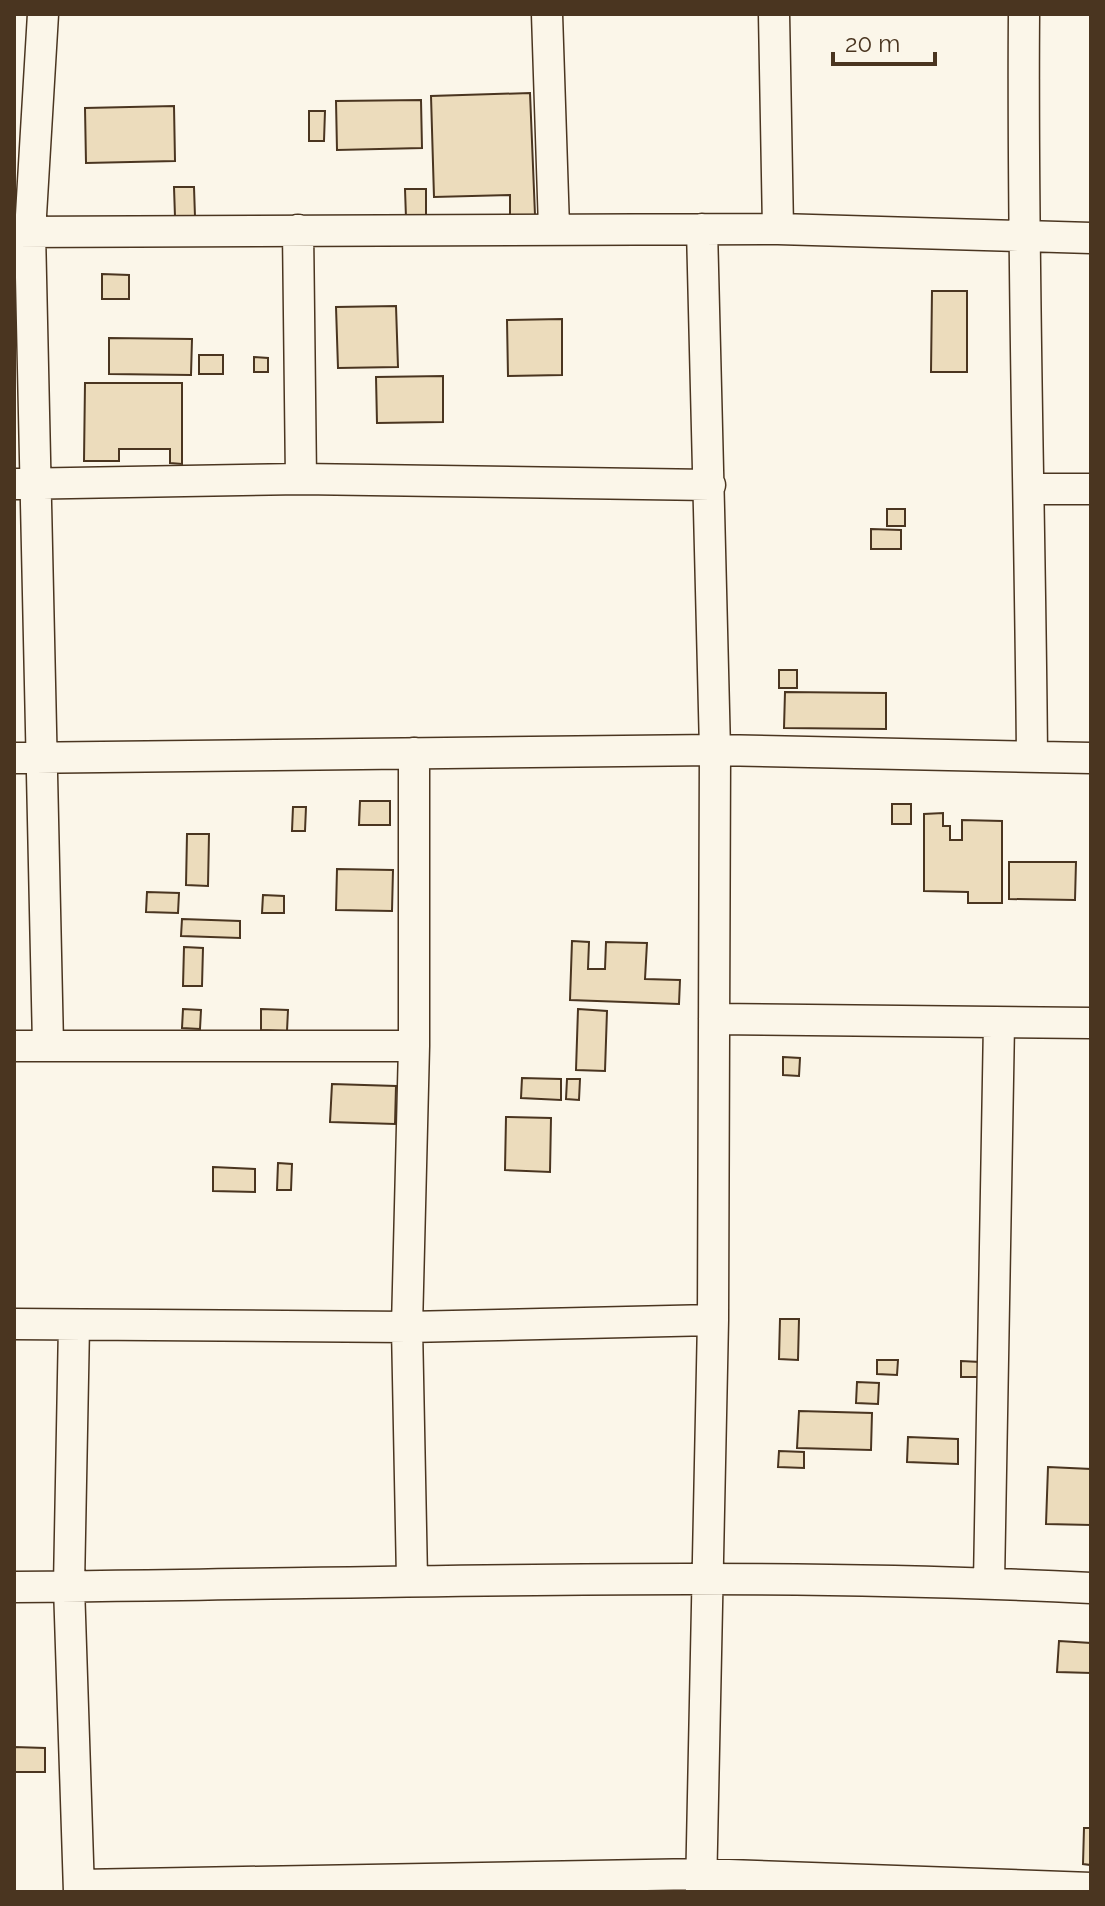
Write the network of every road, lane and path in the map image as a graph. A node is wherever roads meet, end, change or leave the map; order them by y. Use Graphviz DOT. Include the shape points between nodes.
graph roads {
  1 [pos="43,14"];
  2 [pos="547,14"];
  3 [pos="774,14"];
  4 [pos="1024,14"];
  5 [pos="554,228"];
  6 [pos="702,229"];
  7 [pos="778,229"];
  8 [pos="298,230"];
  9 [pos="22,232"];
  10 [pos="1023,237"];
  11 [pos="1091,238"];
  12 [pos="301,479"];
  13 [pos="26,484"];
  14 [pos="710,485"];
  15 [pos="1030,489"];
  16 [pos="1091,489"];
  17 [pos="715,750"];
  18 [pos="414,753"];
  19 [pos="1032,757"];
  20 [pos="26,758"];
  21 [pos="1091,758"];
  22 [pos="714,1019"];
  23 [pos="999,1023"];
  24 [pos="1091,1023"];
  25 [pos="48,1045"];
  26 [pos="14,1046"];
  27 [pos="414,1046"];
  28 [pos="713,1320"];
  29 [pos="14,1324"];
  30 [pos="74,1325"];
  31 [pos="407,1327"];
  32 [pos="412,1579"];
  33 [pos="709,1580"];
  34 [pos="989,1583"];
  35 [pos="69,1586"];
  36 [pos="14,1587"];
  37 [pos="1091,1588"];
  38 [pos="701,1883"];
  39 [pos="79,1888"];
  40 [pos="1091,1888"];
  1 -- 9 [label="street"];
  2 -- 5 [label="street"];
  3 -- 7 [label="street"];
  4 -- 10 [label="street"];
  5 -- 6 [label="street"];
  5 -- 8 [label="street"];
  6 -- 7 [label="street"];
  6 -- 14 [label="street"];
  7 -- 10 [label="street"];
  8 -- 9 [label="street"];
  8 -- 12 [label="street"];
  9 -- 13 [label="street"];
  10 -- 11 [label="street"];
  10 -- 15 [label="street"];
  12 -- 13 [label="street"];
  12 -- 14 [label="street"];
  13 -- 20 [label="street"];
  14 -- 17 [label="street"];
  15 -- 16 [label="street"];
  15 -- 19 [label="street"];
  17 -- 18 [label="street"];
  17 -- 19 [label="street"];
  17 -- 22 [label="street"];
  18 -- 20 [label="street"];
  18 -- 27 [label="street"];
  19 -- 21 [label="street"];
  20 -- 25 [label="street"];
  22 -- 23 [label="street"];
  22 -- 28 [label="street"];
  23 -- 24 [label="street"];
  23 -- 34 [label="street"];
  25 -- 26 [label="street"];
  25 -- 27 [label="street"];
  27 -- 31 [label="street"];
  28 -- 31 [label="street"];
  28 -- 33 [label="street"];
  29 -- 30 [label="street"];
  30 -- 31 [label="street"];
  30 -- 35 [label="street"];
  31 -- 32 [label="street"];
  32 -- 33 [label="street"];
  32 -- 35 [label="street"];
  33 -- 34 [label="street"];
  33 -- 38 [label="street"];
  34 -- 37 [label="street"];
  35 -- 36 [label="street"];
  35 -- 39 [label="street"];
  38 -- 39 [label="street"];
  38 -- 40 [label="street"];
}
